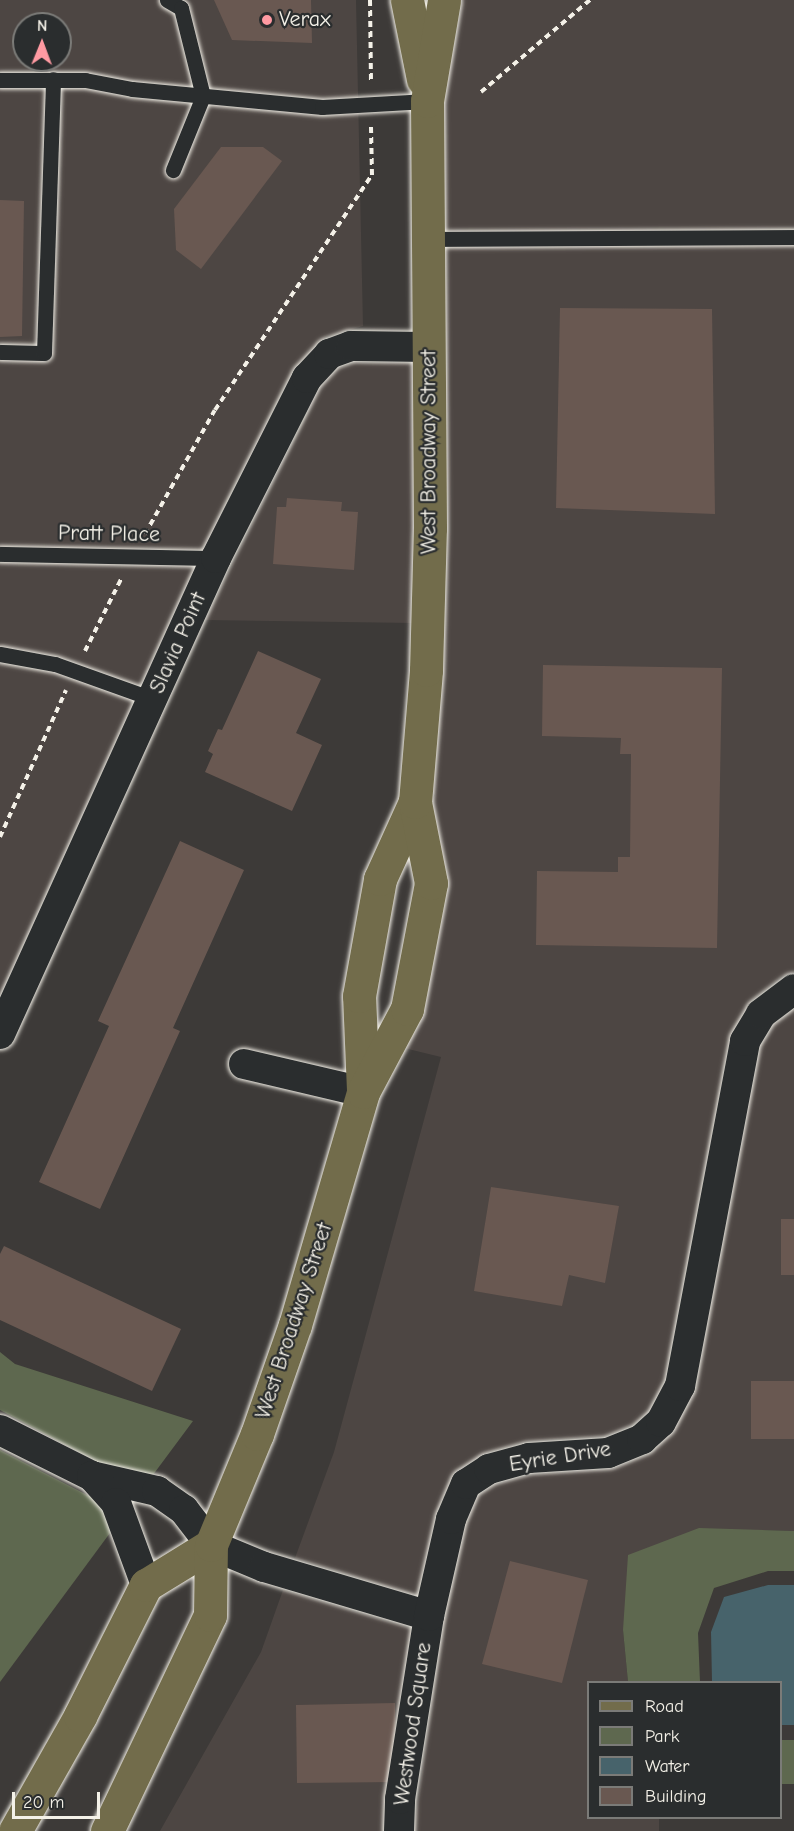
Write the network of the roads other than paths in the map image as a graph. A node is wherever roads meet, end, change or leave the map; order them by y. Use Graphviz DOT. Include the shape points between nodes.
graph roads {
  1 [pos="167,0"];
  2 [pos="407,0"];
  3 [pos="444,0"];
  4 [pos="53,79"];
  5 [pos="0,80"];
  6 [pos="203,96"];
  7 [pos="427,101"];
  8 [pos="173,170"];
  9 [pos="794,237"];
  10 [pos="429,239"];
  11 [pos="430,346"];
  12 [pos="0,352"];
  13 [pos="0,554"];
  14 [pos="216,558"];
  15 [pos="0,654"];
  16 [pos="153,699"];
  17 [pos="415,802"];
  18 [pos="794,989"];
  19 [pos="0,1034"];
  20 [pos="244,1064"];
  21 [pos="363,1092"];
  22 [pos="0,1430"];
  23 [pos="92,1476"];
  24 [pos="211,1545"];
  25 [pos="146,1585"];
  26 [pos="429,1616"];
  27 [pos="15,1831"];
  28 [pos="107,1831"];
  29 [pos="399,1831"];
  1 -- 6 [label="lane" via="181,8"];
  2 -- 7 [label="main road, West Broadway Street"];
  3 -- 7 [label="main road, West Broadway Street"];
  4 -- 5 [label="lane"];
  4 -- 6 [label="lane"];
  4 -- 12 [label="lane" via="45,353"];
  6 -- 7 [label="lane" via="322,107"];
  6 -- 8 [label="lane"];
  7 -- 10 [label="main road, West Broadway Street"];
  9 -- 10 [label="lane"];
  10 -- 11 [label="main road, West Broadway Street"];
  11 -- 14 [label="street, Slavia Point" via="351,346 329,354 307,378"];
  11 -- 17 [label="main road, West Broadway Street" via="427,648"];
  13 -- 14 [label="lane, Pratt Place"];
  14 -- 16 [label="street, Slavia Point"];
  15 -- 16 [label="lane" via="75,671"];
  16 -- 19 [label="street, Slavia Point"];
  17 -- 21 [label="main road, West Broadway Street" via="380,879 359,996"];
  17 -- 21 [label="main road, West Broadway Street" via="431,884 407,1009"];
  18 -- 26 [label="street, Eyrie Drive" via="761,1014 745,1041 680,1386 661,1422 642,1439 608,1453 529,1458 489,1469 466,1484 451,1519"];
  20 -- 21 [label="street"];
  21 -- 24 [label="main road, West Broadway Street" via="295,1324 257,1434"];
  22 -- 23 [label="street"];
  23 -- 24 [label="street" via="157,1491 184,1510"];
  23 -- 25 [label="street" via="116,1503 134,1542"];
  24 -- 25 [label="main road"];
  24 -- 26 [label="street" via="264,1567"];
  24 -- 28 [label="main road, West Broadway Street" via="210,1615"];
  25 -- 27 [label="main road" via="80,1716"];
  26 -- 29 [label="street, Westwood Square"];
}
